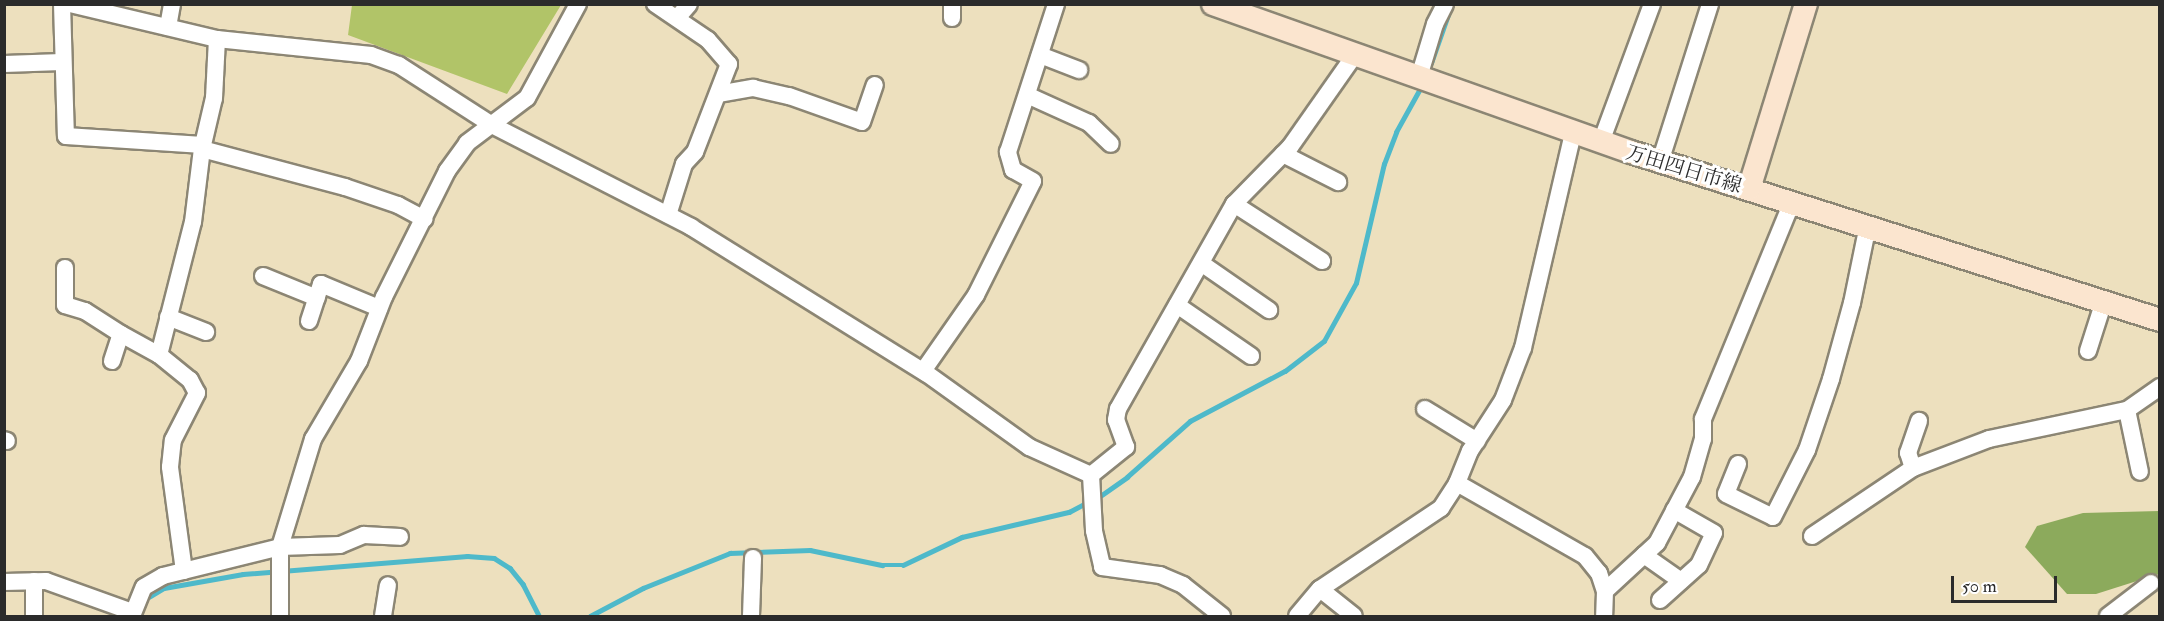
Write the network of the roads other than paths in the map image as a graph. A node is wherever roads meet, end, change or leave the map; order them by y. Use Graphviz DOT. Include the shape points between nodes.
graph roads {
  1 [pos="62,4"];
  2 [pos="70,4"];
  3 [pos="172,4"];
  4 [pos="578,4"];
  5 [pos="655,4"];
  6 [pos="688,4"];
  7 [pos="1056,4"];
  8 [pos="1213,4"];
  9 [pos="1445,4"];
  10 [pos="1652,4"];
  11 [pos="1710,4"];
  12 [pos="1806,4"];
  13 [pos="124,10"];
  14 [pos="677,18"];
  15 [pos="168,27"];
  16 [pos="218,39"];
  17 [pos="1040,55"];
  18 [pos="1354,56"];
  19 [pos="62,62"];
  20 [pos="4,64"];
  21 [pos="1079,70"];
  22 [pos="1419,77"];
  23 [pos="875,85"];
  24 [pos="718,94"];
  25 [pos="1027,95"];
  26 [pos="492,125"];
  27 [pos="1573,133"];
  28 [pos="1601,142"];
  29 [pos="1111,144"];
  30 [pos="203,147"];
  31 [pos="1283,154"];
  32 [pos="1660,162"];
  33 [pos="1338,182"];
  34 [pos="1749,189"];
  35 [pos="1792,202"];
  36 [pos="1234,204"];
  37 [pos="668,215"];
  38 [pos="424,219"];
  39 [pos="1868,225"];
  40 [pos="1322,261"];
  41 [pos="1201,263"];
  42 [pos="65,268"];
  43 [pos="263,276"];
  44 [pos="317,297"];
  45 [pos="2104,301"];
  46 [pos="1177,305"];
  47 [pos="379,308"];
  48 [pos="1269,310"];
  49 [pos="168,317"];
  50 [pos="2160,320"];
  51 [pos="309,321"];
  52 [pos="206,332"];
  53 [pos="122,334"];
  54 [pos="2088,351"];
  55 [pos="159,355"];
  56 [pos="1251,356"];
  57 [pos="112,361"];
  58 [pos="923,371"];
  59 [pos="2160,387"];
  60 [pos="1425,409"];
  61 [pos="2127,410"];
  62 [pos="1919,420"];
  63 [pos="1477,441"];
  64 [pos="1738,464"];
  65 [pos="1913,468"];
  66 [pos="2140,472"];
  67 [pos="1091,475"];
  68 [pos="1457,483"];
  69 [pos="1674,510"];
  70 [pos="1812,536"];
  71 [pos="400,537"];
  72 [pos="280,547"];
  73 [pos="1644,555"];
  74 [pos="753,558"];
  75 [pos="184,570"];
  76 [pos="34,581"];
  77 [pos="1681,581"];
  78 [pos="4,582"];
  79 [pos="2151,583"];
  80 [pos="387,585"];
  81 [pos="1320,589"];
  82 [pos="1605,591"];
  83 [pos="1660,600"];
  84 [pos="132,614"];
  85 [pos="34,616"];
  86 [pos="280,616"];
  87 [pos="383,616"];
  88 [pos="751,616"];
  89 [pos="1222,616"];
  90 [pos="1297,616"];
  91 [pos="1354,616"];
  92 [pos="1604,616"];
  93 [pos="2108,616"];
  1 -- 19 [label="street"];
  2 -- 13 [label="street"];
  3 -- 15 [label="street"];
  4 -- 26 [label="street" via="526,98"];
  5 -- 14 [label="street"];
  6 -- 14 [label="street"];
  7 -- 17 [label="street"];
  8 -- 18 [label="main road, 万田四日市線"];
  9 -- 22 [label="street"];
  10 -- 28 [label="street"];
  11 -- 32 [label="street"];
  12 -- 34 [label="main road"];
  13 -- 15 [label="street"];
  14 -- 24 [label="street" via="708,40 729,64"];
  15 -- 16 [label="street"];
  16 -- 26 [label="street" via="371,55 399,65"];
  16 -- 30 [label="street" via="214,98"];
  17 -- 21 [label="street"];
  17 -- 25 [label="street"];
  18 -- 22 [label="main road, 万田四日市線"];
  18 -- 31 [label="street"];
  19 -- 20 [label="street"];
  19 -- 30 [label="street" via="66,136"];
  22 -- 27 [label="main road, 万田四日市線"];
  23 -- 24 [label="street" via="862,122 789,96 753,88"];
  24 -- 37 [label="street" via="695,153 684,164"];
  25 -- 29 [label="street" via="1089,123"];
  25 -- 58 [label="street" via="1008,152 1013,171 1033,181 976,295"];
  26 -- 37 [label="street"];
  26 -- 38 [label="street" via="467,143 447,171"];
  27 -- 28 [label="main road, 万田四日市線"];
  27 -- 63 [label="street" via="1523,348 1503,400"];
  28 -- 32 [label="main road, 万田四日市線"];
  30 -- 38 [label="street" via="345,187 398,205"];
  30 -- 49 [label="street" via="192,222"];
  31 -- 33 [label="street"];
  31 -- 36 [label="street"];
  32 -- 34 [label="main road, 万田四日市線"];
  34 -- 35 [label="main road, 万田四日市線"];
  35 -- 39 [label="main road, 万田四日市線"];
  35 -- 69 [label="street" via="1703,419 1703,440 1692,477"];
  36 -- 40 [label="street"];
  36 -- 41 [label="street"];
  37 -- 58 [label="street"];
  38 -- 47 [label="street"];
  39 -- 45 [label="main road, 万田四日市線"];
  39 -- 64 [label="street" via="1831,379 1807,450 1773,517 1726,494"];
  41 -- 46 [label="street"];
  41 -- 48 [label="street"];
  42 -- 53 [label="street" via="64,305 85,312"];
  43 -- 44 [label="street"];
  44 -- 47 [label="street" via="321,284"];
  44 -- 51 [label="street"];
  45 -- 50 [label="main road, 万田四日市線"];
  45 -- 54 [label="street"];
  46 -- 56 [label="street"];
  46 -- 67 [label="street" via="1118,409 1116,420 1126,447"];
  47 -- 72 [label="street" via="359,361 313,438"];
  49 -- 52 [label="street"];
  49 -- 55 [label="street"];
  53 -- 55 [label="street"];
  53 -- 57 [label="street"];
  55 -- 75 [label="street" via="190,380 197,393 173,440 170,467"];
  58 -- 67 [label="street" via="1029,447"];
  59 -- 61 [label="street"];
  60 -- 63 [label="street"];
  61 -- 65 [label="street" via="1989,439"];
  61 -- 66 [label="street"];
  62 -- 65 [label="street" via="1908,453"];
  63 -- 68 [label="street"];
  65 -- 70 [label="street"];
  67 -- 89 [label="street" via="1094,531 1102,567 1168,578"];
  68 -- 81 [label="street" via="1442,508 1424,522"];
  68 -- 82 [label="street" via="1585,556 1599,573"];
  69 -- 73 [label="street" via="1657,543"];
  69 -- 77 [label="street" via="1714,533 1699,565"];
  71 -- 72 [label="street" via="363,536 339,545"];
  72 -- 75 [label="street"];
  72 -- 86 [label="street"];
  73 -- 77 [label="street"];
  73 -- 82 [label="street"];
  74 -- 88 [label="street"];
  75 -- 84 [label="street" via="144,587"];
  76 -- 78 [label="street"];
  76 -- 84 [label="street" via="46,581"];
  76 -- 85 [label="street"];
  77 -- 83 [label="street"];
  79 -- 93 [label="street"];
  80 -- 87 [label="street"];
  81 -- 90 [label="street"];
  81 -- 91 [label="street"];
  82 -- 92 [label="street"];
}
